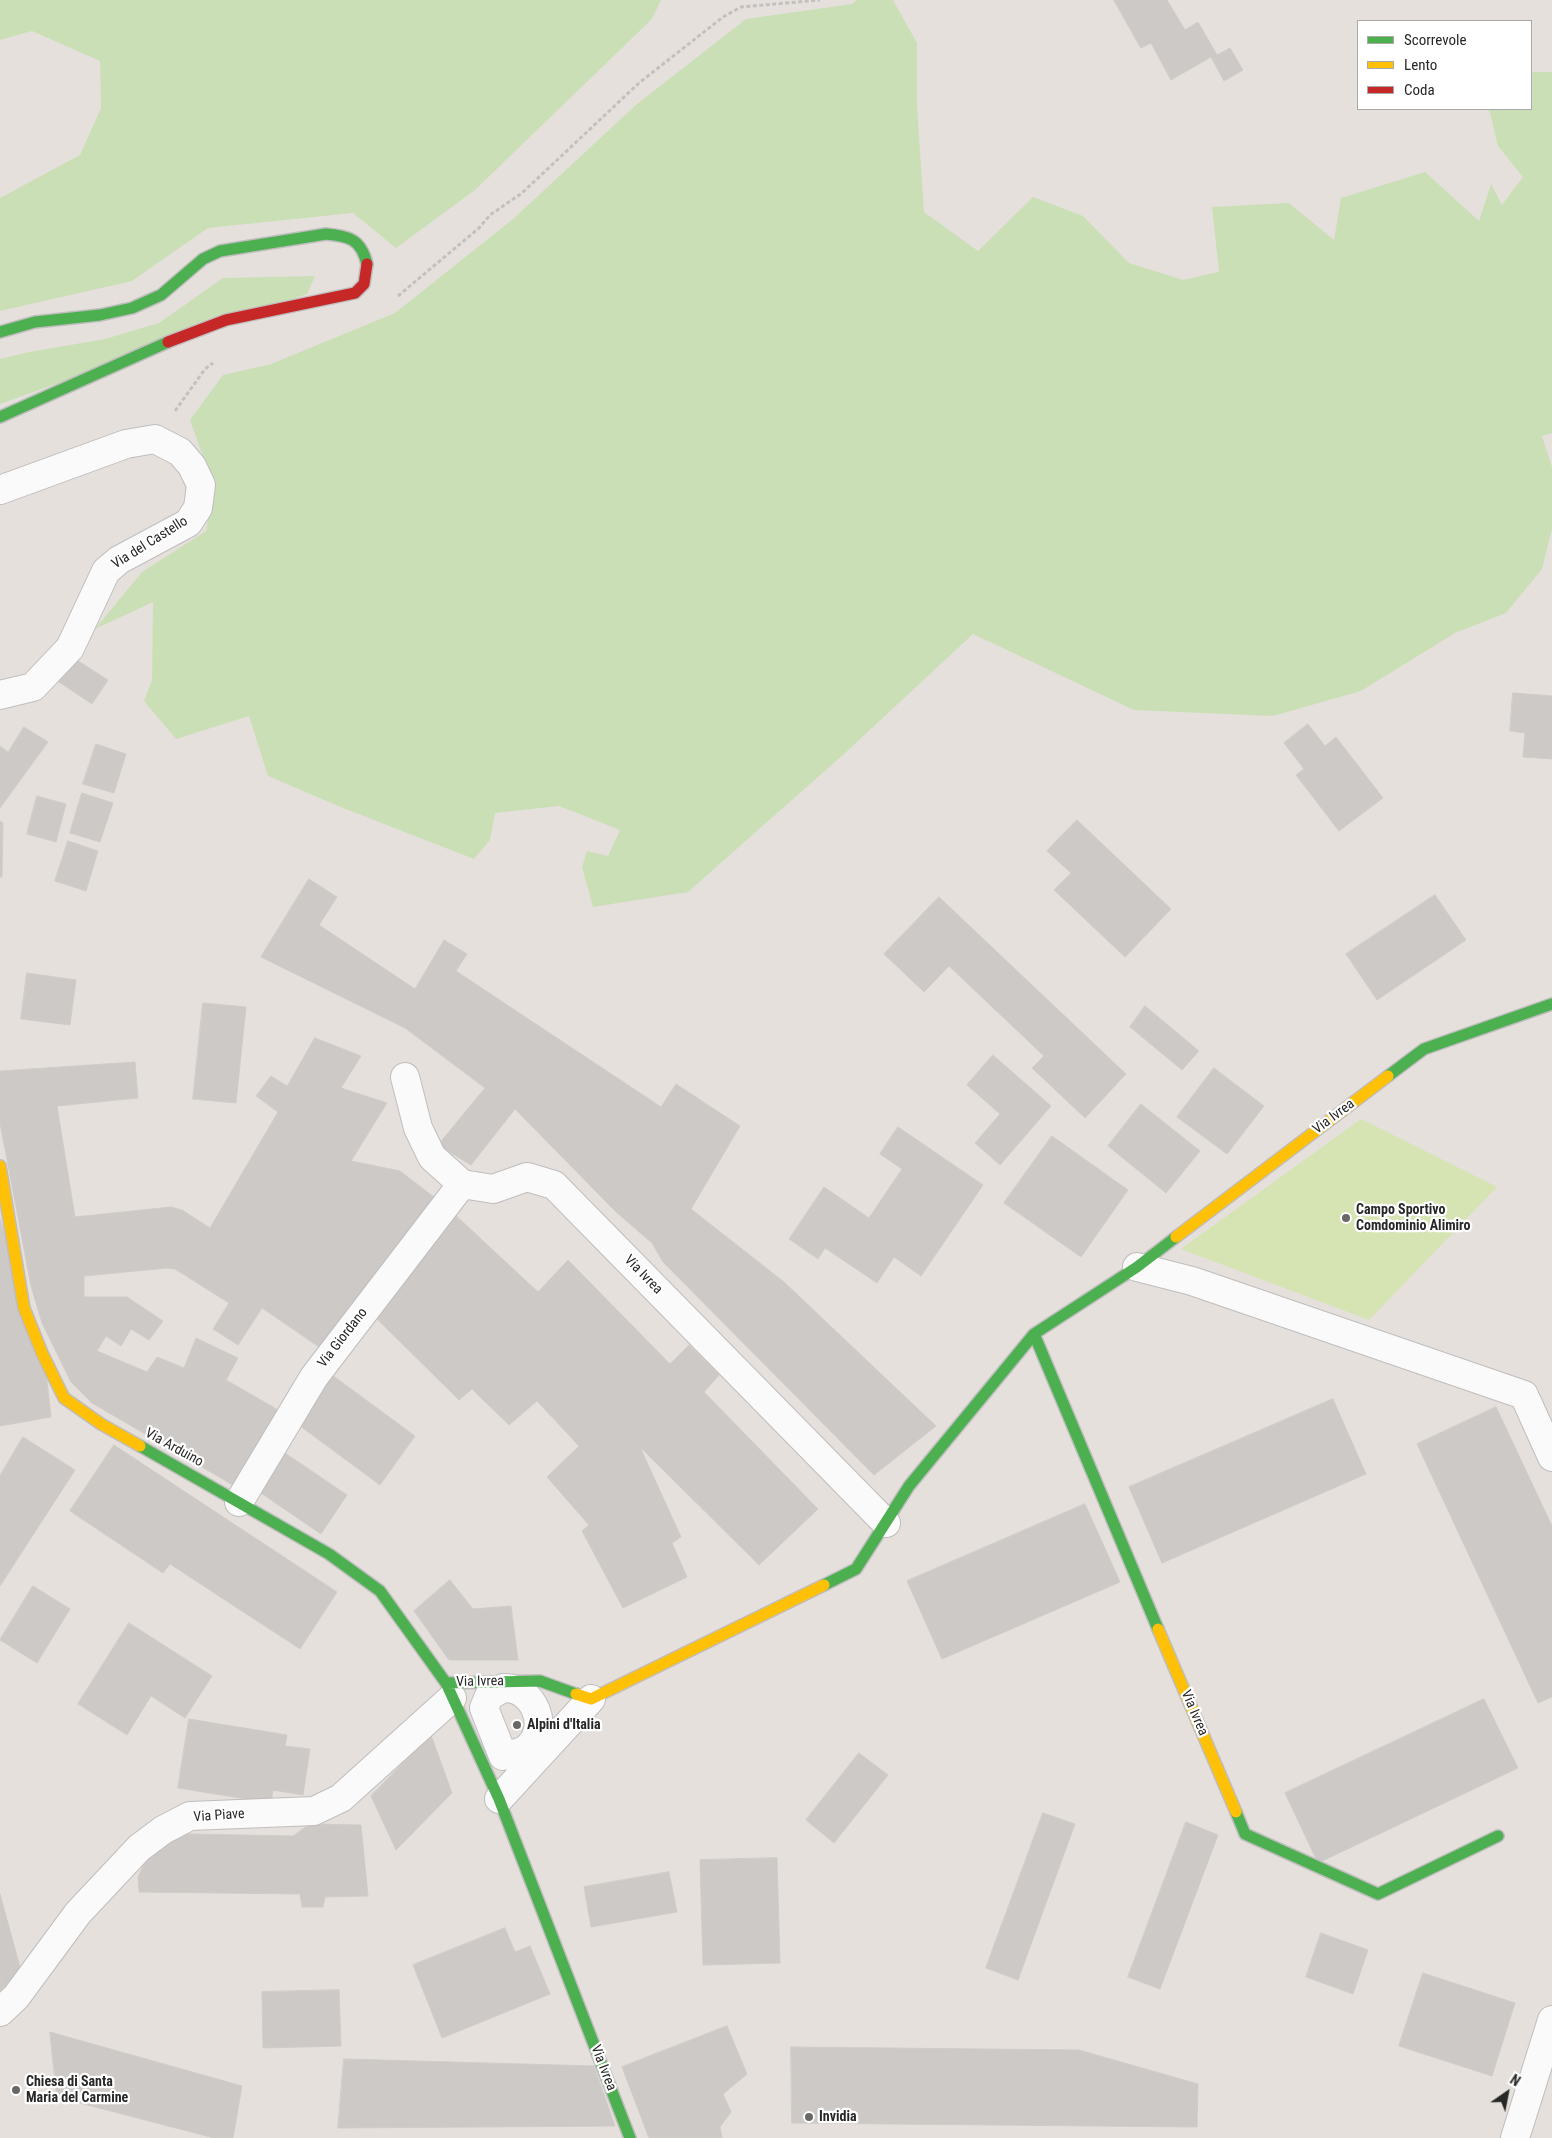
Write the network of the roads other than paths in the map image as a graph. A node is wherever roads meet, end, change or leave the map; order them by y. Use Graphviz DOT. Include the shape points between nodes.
graph roads {
  1 [pos="0,332"];
  2 [pos="0,417"];
  3 [pos="0,490"];
  4 [pos="0,695"];
  5 [pos="1552,1004"];
  6 [pos="405,1077"];
  7 [pos="0,1166"];
  8 [pos="462,1184"];
  9 [pos="1137,1267"];
  10 [pos="1034,1334"];
  11 [pos="1552,1457"];
  12 [pos="239,1502"];
  13 [pos="886,1523"];
  14 [pos="449,1691"];
  15 [pos="591,1699"];
  16 [pos="499,1799"];
  17 [pos="1498,1836"];
  18 [pos="0,2012"];
  19 [pos="1552,2020"];
  20 [pos="630,2138"];
  21 [pos="1515,2138"];
  1 -- 2 [label="street" via="35,322 132,308 161,295 203,259 220,251 337,234 349,238 366,259 364,284 355,293 218,322"];
  3 -- 4 [label="street, Via del Castello" via="126,444 155,439 180,452 192,466 200,485 198,508 188,522 119,560 106,571 70,648 33,687"];
  5 -- 9 [label="street, Via Ivrea" via="1424,1048"];
  6 -- 8 [label="street" via="418,1128 432,1157"];
  7 -- 12 [label="street, Via Arduino" via="24,1308 64,1398 101,1424"];
  8 -- 12 [label="street, Via Giordano" via="314,1377"];
  8 -- 13 [label="street, Via Ivrea" via="493,1189 527,1177 554,1185"];
  9 -- 10 [label="street, Via Ivrea"];
  9 -- 11 [label="street" via="1192,1281 1524,1395"];
  10 -- 13 [label="street, Via Ivrea" via="909,1486"];
  10 -- 17 [label="street, Via Ivrea" via="1245,1834 1378,1894"];
  12 -- 14 [label="street, Via Arduino" via="329,1554 380,1591"];
  13 -- 15 [label="street, Via Ivrea" via="856,1569"];
  14 -- 15 [label="street, Via Ivrea" via="540,1681"];
  14 -- 16 [label="street, Via Ivrea"];
  14 -- 18 [label="street, Via Piave" via="342,1798 314,1811 190,1816 163,1830 139,1848 78,1913 16,1997"];
  15 -- 16 [label="street"];
  16 -- 20 [label="street, Via Ivrea"];
  19 -- 21 [label="street"];
}
